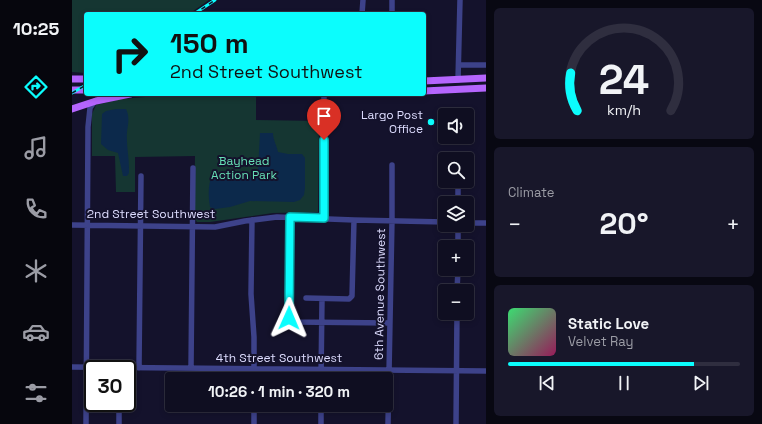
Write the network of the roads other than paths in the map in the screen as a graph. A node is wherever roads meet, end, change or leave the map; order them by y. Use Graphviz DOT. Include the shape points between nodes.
graph roads {
  1 [pos="363,0"];
  2 [pos="392,0"];
  3 [pos="460,0"];
  4 [pos="362,12"];
  5 [pos="392,12"];
  6 [pos="486,64"];
  7 [pos="459,65"];
  8 [pos="486,78"];
  9 [pos="72,79"];
  10 [pos="84,79"];
  11 [pos="458,80"];
  12 [pos="426,81"];
  13 [pos="486,88"];
  14 [pos="72,90"];
  15 [pos="84,90"];
  16 [pos="426,91"];
  17 [pos="120,96"];
  18 [pos="324,96"];
  19 [pos="96,101"];
  20 [pos="74,108"];
  21 [pos="88,123"];
  22 [pos="392,165"];
  23 [pos="193,168"];
  24 [pos="141,176"];
  25 [pos="290,217"];
  26 [pos="324,218"];
  27 [pos="252,220"];
  28 [pos="354,220"];
  29 [pos="392,220"];
  30 [pos="438,222"];
  31 [pos="474,223"];
  32 [pos="486,223"];
  33 [pos="72,225"];
  34 [pos="87,225"];
  35 [pos="140,226"];
  36 [pos="193,228"];
  37 [pos="306,298"];
  38 [pos="322,299"];
  39 [pos="457,320"];
  40 [pos="322,322"];
  41 [pos="390,323"];
  42 [pos="86,360"];
  43 [pos="72,367"];
  44 [pos="84,368"];
  45 [pos="139,368"];
  46 [pos="191,368"];
  47 [pos="254,369"];
  48 [pos="321,369"];
  49 [pos="389,370"];
  50 [pos="456,370"];
  51 [pos="486,371"];
  52 [pos="86,412"];
  53 [pos="119,412"];
  54 [pos="254,412"];
  55 [pos="321,412"];
  56 [pos="86,424"];
  57 [pos="119,424"];
  58 [pos="254,424"];
  59 [pos="321,424"];
  60 [pos="388,424"];
  61 [pos="456,424"];
  1 -- 4 [label="street"];
  2 -- 5 [label="street"];
  3 -- 7 [label="street"];
  6 -- 7 [label="street"];
  7 -- 11 [label="street"];
  8 -- 11 [label="main road"];
  9 -- 10 [label="main road"];
  11 -- 12 [label="main road"];
  13 -- 16 [label="main road"];
  14 -- 15 [label="main road"];
  17 -- 19 [label="main road"];
  18 -- 26 [label="street"];
  19 -- 20 [label="main road"];
  19 -- 21 [label="street" via="90,108"];
  20 -- 21 [label="street" via="84,110"];
  21 -- 34 [label="street"];
  22 -- 29 [label="street, 6th Avenue Southwest"];
  23 -- 36 [label="street"];
  24 -- 35 [label="street"];
  25 -- 26 [label="street, 2nd Street Southwest"];
  25 -- 27 [label="street, 2nd Street Southwest"];
  25 -- 40 [label="street" via="289,318 295,322"];
  26 -- 28 [label="street, 2nd Street Southwest"];
  27 -- 36 [label="street, 2nd Street Southwest"];
  27 -- 47 [label="street"];
  28 -- 29 [label="street, 2nd Street Southwest"];
  28 -- 38 [label="street" via="352,296 348,299"];
  29 -- 30 [label="street, 2nd Street Southwest"];
  29 -- 41 [label="street, 6th Avenue Southwest"];
  31 -- 32 [label="street"];
  33 -- 34 [label="street, 2nd Street Southwest"];
  34 -- 35 [label="street, 2nd Street Southwest"];
  34 -- 42 [label="street"];
  35 -- 36 [label="street, 2nd Street Southwest"];
  35 -- 45 [label="street"];
  36 -- 46 [label="street"];
  37 -- 38 [label="street"];
  38 -- 40 [label="street"];
  39 -- 50 [label="street"];
  40 -- 41 [label="street"];
  40 -- 48 [label="street"];
  41 -- 49 [label="street, 6th Avenue Southwest"];
  43 -- 44 [label="street, 4th Street Southwest"];
  45 -- 46 [label="street, 4th Street Southwest"];
  46 -- 47 [label="street, 4th Street Southwest"];
  47 -- 48 [label="street, 4th Street Southwest"];
  48 -- 49 [label="street, 4th Street Southwest"];
  49 -- 50 [label="street, 4th Street Southwest"];
  49 -- 60 [label="street, 6th Avenue Southwest"];
  50 -- 51 [label="street, 4th Street Southwest"];
  50 -- 61 [label="street"];
  52 -- 56 [label="street"];
  53 -- 57 [label="street"];
  54 -- 58 [label="street"];
  55 -- 59 [label="street"];
}
